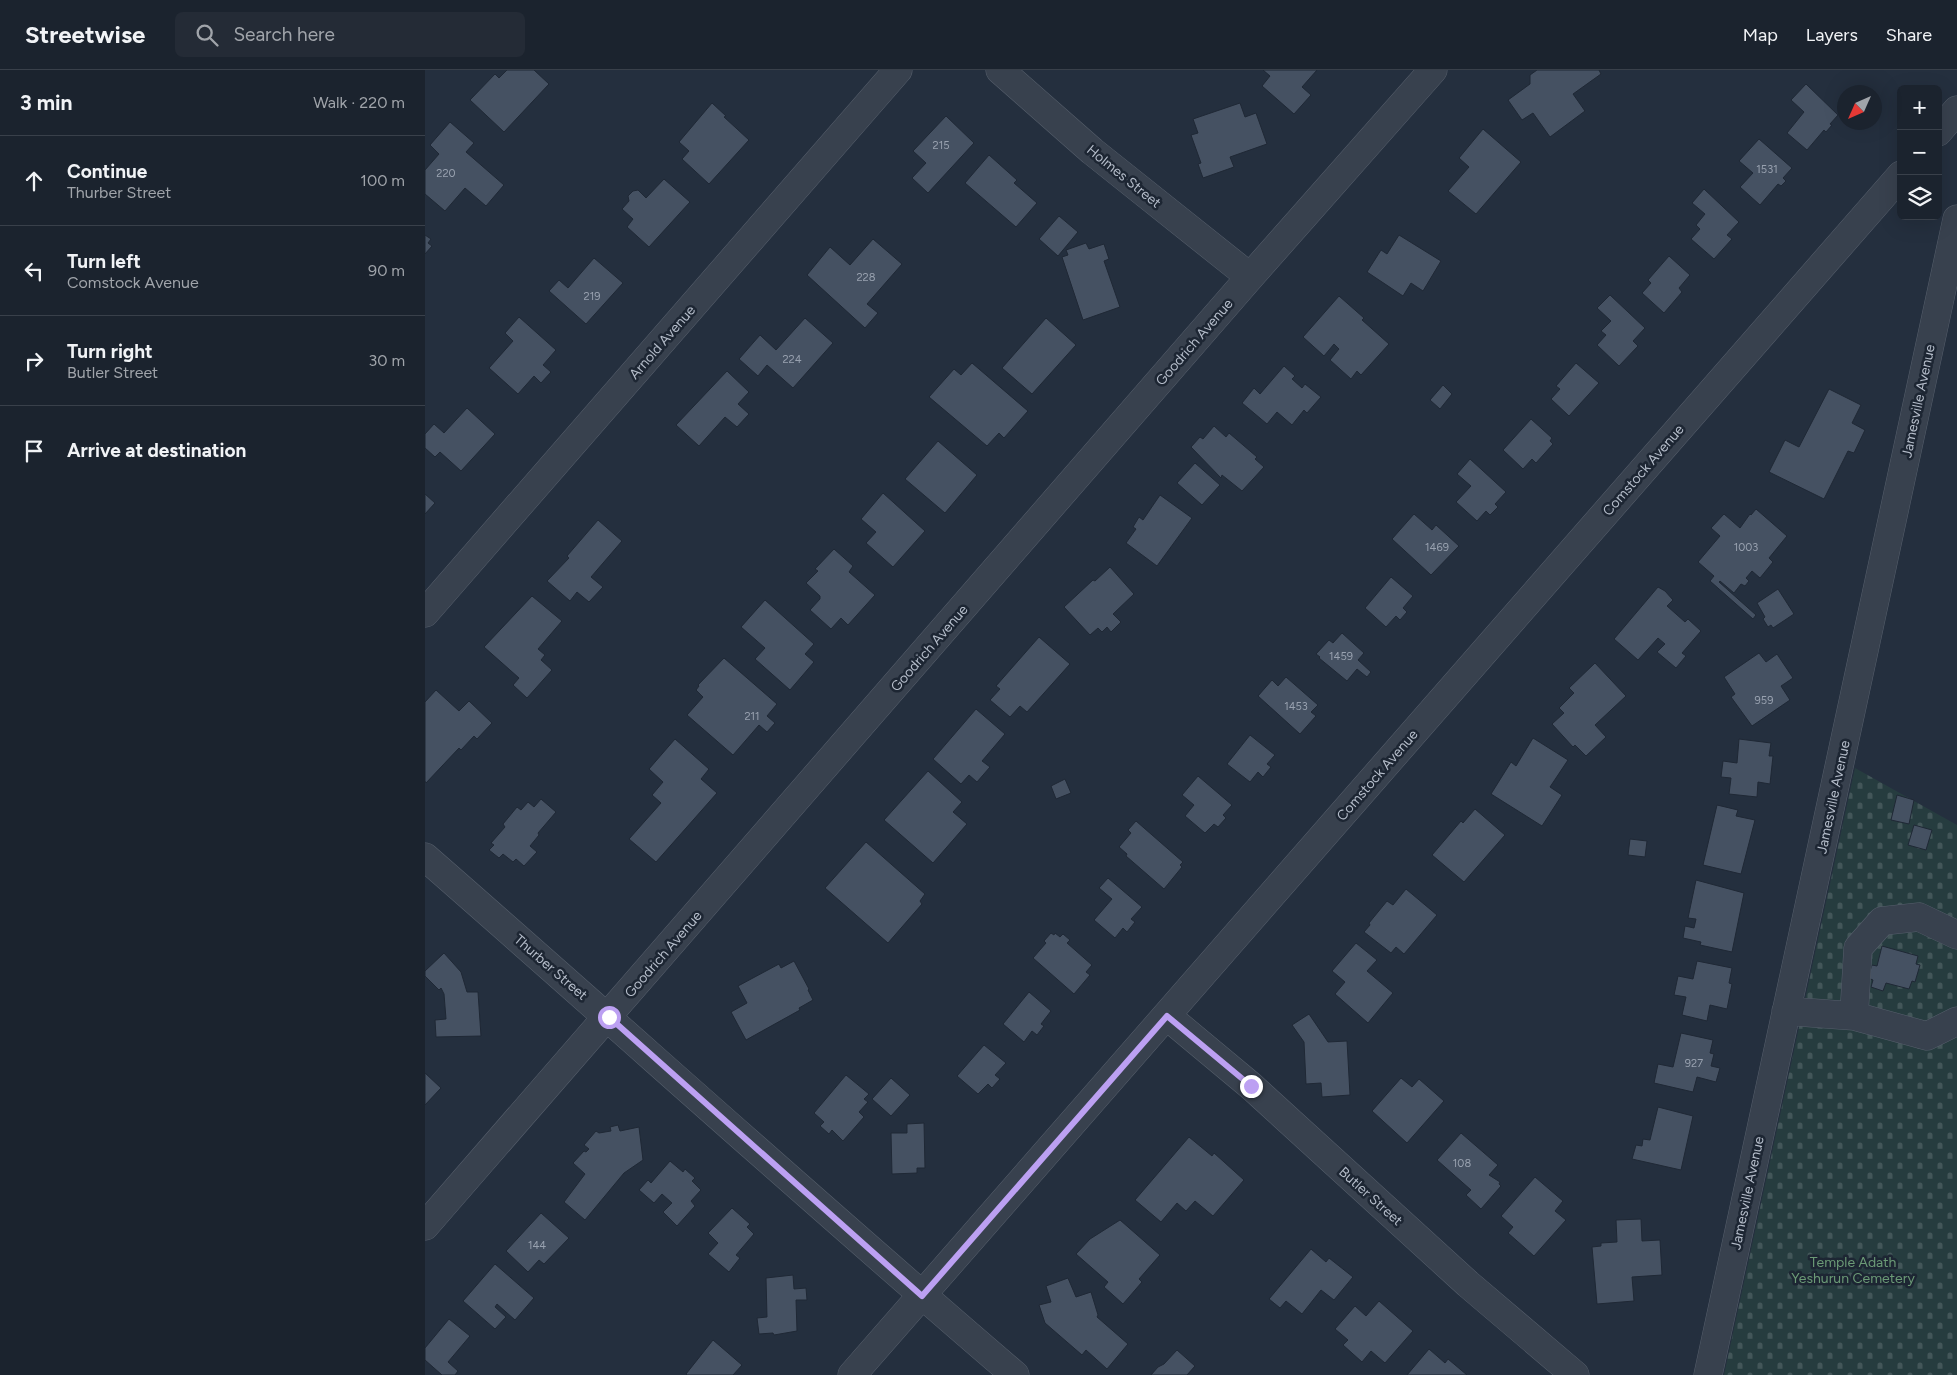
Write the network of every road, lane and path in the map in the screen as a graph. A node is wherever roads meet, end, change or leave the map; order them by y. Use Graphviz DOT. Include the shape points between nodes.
graph roads {
  1 [pos="898,70"];
  2 [pos="1000,70"];
  3 [pos="1433,70"];
  4 [pos="1957,110"];
  5 [pos="1940,130"];
  6 [pos="1897,180"];
  7 [pos="1957,219"];
  8 [pos="1250,277"];
  9 [pos="425,613"];
  10 [pos="425,857"];
  11 [pos="1957,935"];
  12 [pos="1786,1011"];
  13 [pos="1167,1016"];
  14 [pos="1854,1016"];
  15 [pos="609,1017"];
  16 [pos="1957,1021"];
  17 [pos="425,1226"];
  18 [pos="922,1296"];
  19 [pos="852,1375"];
  20 [pos="1015,1375"];
  21 [pos="1575,1375"];
  22 [pos="1708,1375"];
  1 -- 9 [label="street, Arnold Avenue"];
  2 -- 8 [label="street, Holmes Street" via="1092,151"];
  3 -- 8 [label="street, Goodrich Avenue"];
  4 -- 5 [label="street"];
  6 -- 13 [label="street, Comstock Avenue"];
  7 -- 12 [label="street, Jamesville Avenue"];
  8 -- 15 [label="street, Goodrich Avenue"];
  10 -- 15 [label="street, Thurber Street"];
  11 -- 14 [label="street" via="1919,917 1883,921 1859,948"];
  12 -- 14 [label="street"];
  12 -- 22 [label="street, Jamesville Avenue"];
  13 -- 18 [label="street, Comstock Avenue"];
  13 -- 21 [label="street, Butler Street" via="1251,1086 1468,1284"];
  14 -- 16 [label="street" via="1927,1036"];
  15 -- 17 [label="street, Goodrich Avenue"];
  15 -- 18 [label="street, Thurber Street"];
  18 -- 19 [label="street, Comstock Avenue"];
  18 -- 20 [label="street, Thurber Street"];
}
